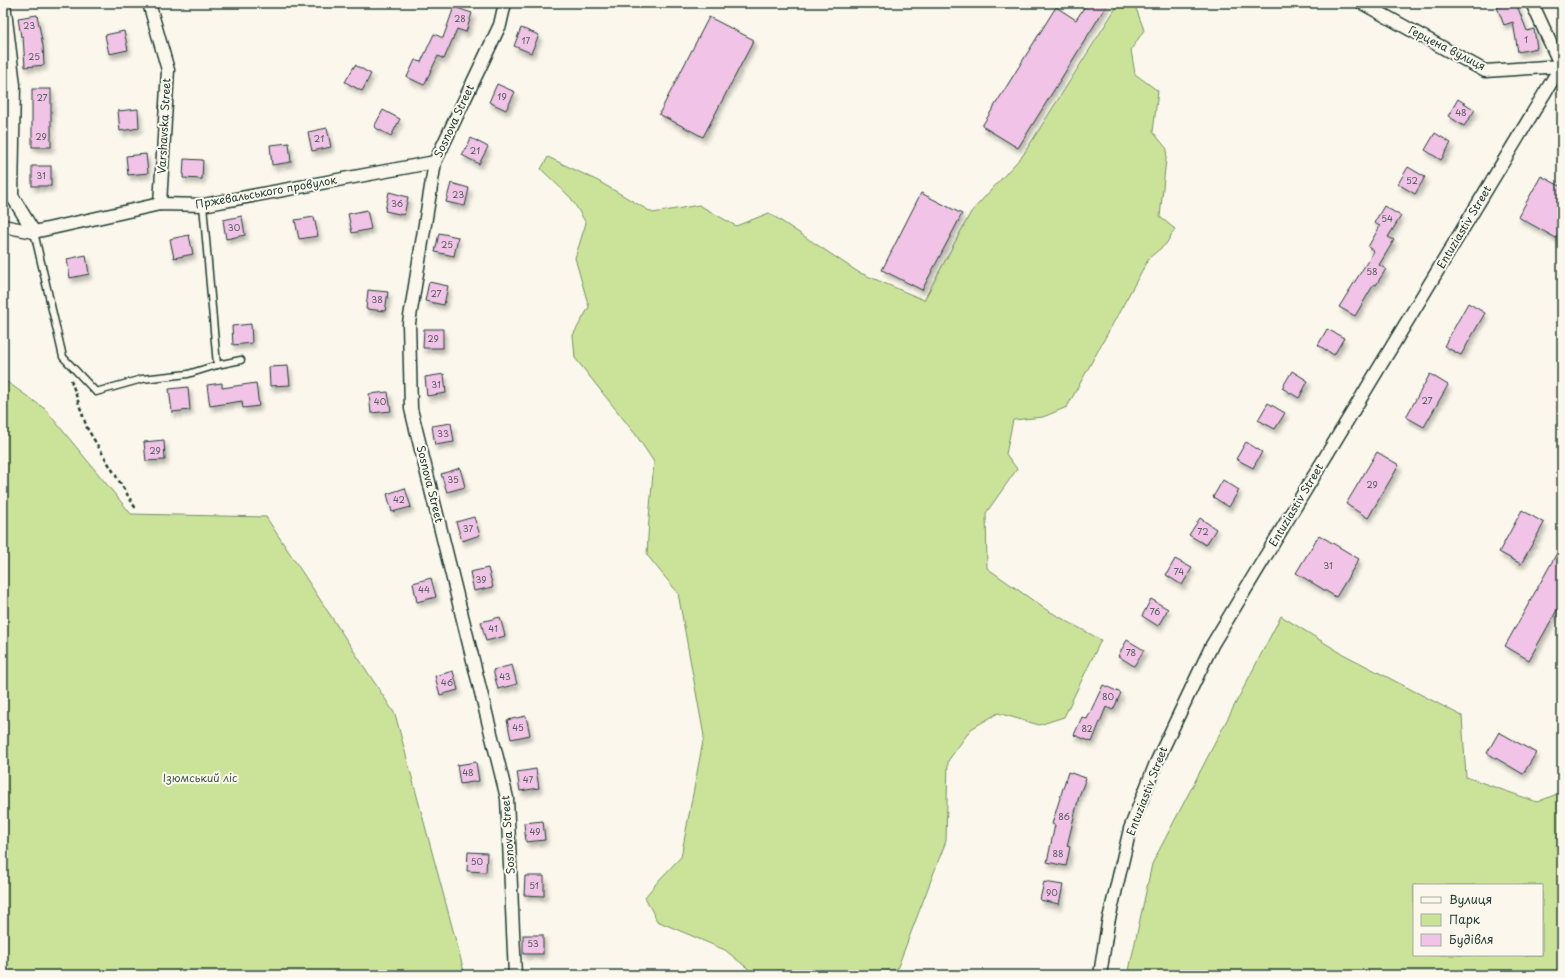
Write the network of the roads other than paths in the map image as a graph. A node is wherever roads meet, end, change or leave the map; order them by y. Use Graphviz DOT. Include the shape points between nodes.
graph roads {
  1 [pos="4,3"];
  2 [pos="149,3"];
  3 [pos="505,3"];
  4 [pos="1362,3"];
  5 [pos="1532,3"];
  6 [pos="1562,66"];
  7 [pos="435,162"];
  8 [pos="160,204"];
  9 [pos="203,205"];
  10 [pos="3,226"];
  11 [pos="34,232"];
  12 [pos="241,360"];
  13 [pos="217,365"];
  14 [pos="515,975"];
  15 [pos="1100,975"];
  1 -- 11 [label="street" via="14,85 12,196"];
  2 -- 8 [label="street, Varshavska Street" via="168,70"];
  3 -- 7 [label="street, Sosnova Street" via="500,25"];
  4 -- 6 [label="street, Герцена вулиця" via="1485,71"];
  5 -- 6 [label="street"];
  6 -- 15 [label="street, Entuziastiv Street" via="1212,644 1156,763 1130,829 1108,923"];
  7 -- 9 [label="street, Пржевальського провулок"];
  7 -- 14 [label="street, Sosnova Street" via="409,324 411,409 508,798"];
  8 -- 9 [label="street, Пржевальського провулок"];
  8 -- 11 [label="street, Пржевальського провулок"];
  9 -- 13 [label="lane"];
  10 -- 11 [label="street, Пржевальського провулок"];
  11 -- 13 [label="lane" via="63,357 96,392 142,379 188,374"];
  12 -- 13 [label="lane"];
}
